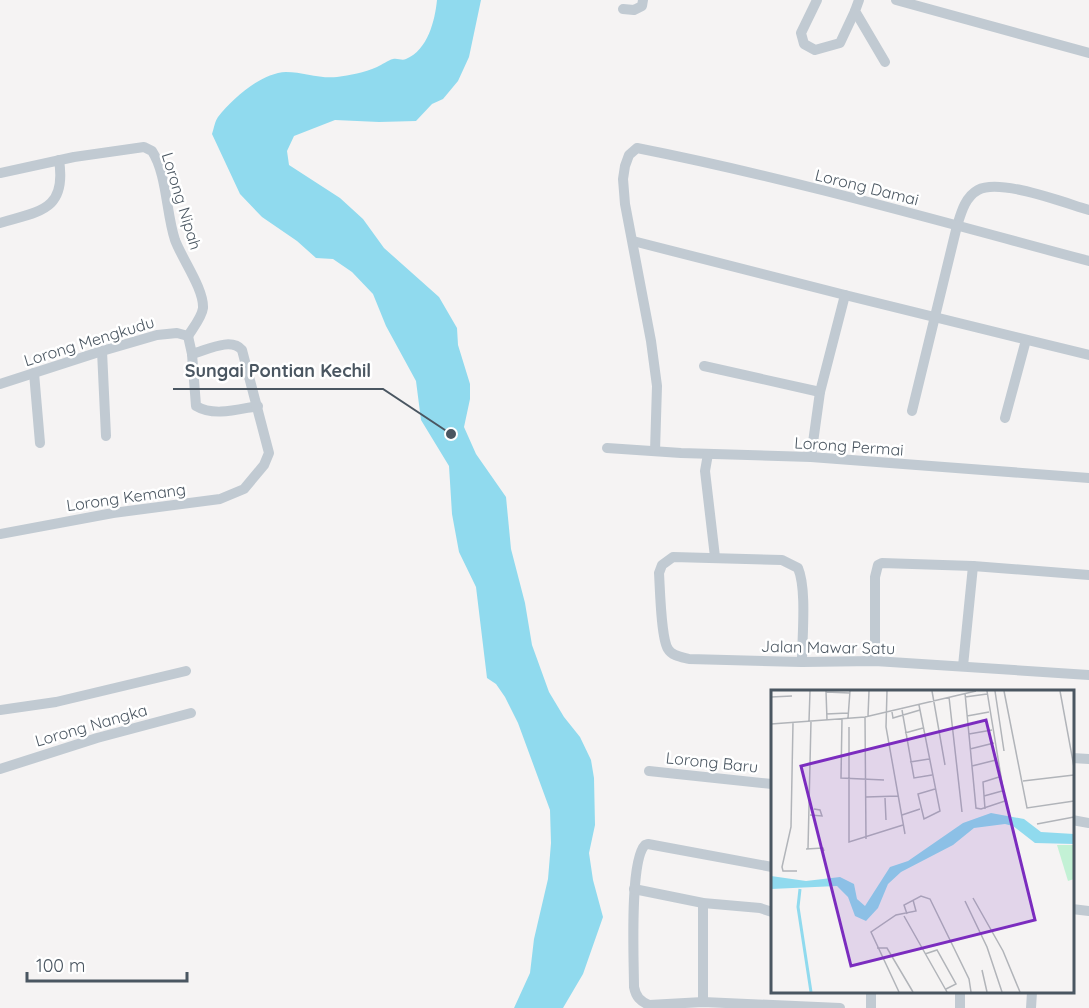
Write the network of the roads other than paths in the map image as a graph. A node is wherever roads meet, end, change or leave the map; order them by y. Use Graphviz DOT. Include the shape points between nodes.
graph roads {
  1 [pos="643,0"];
  2 [pos="818,0"];
  3 [pos="896,0"];
  4 [pos="857,5"];
  5 [pos="623,9"];
  6 [pos="1089,53"];
  7 [pos="885,62"];
  8 [pos="59,160"];
  9 [pos="0,173"];
  10 [pos="1089,210"];
  11 [pos="0,223"];
  12 [pos="957,226"];
  13 [pos="633,241"];
  14 [pos="1089,261"];
  15 [pos="845,296"];
  16 [pos="934,317"];
  17 [pos="188,336"];
  18 [pos="1026,340"];
  19 [pos="102,351"];
  20 [pos="192,354"];
  21 [pos="1089,355"];
  22 [pos="704,366"];
  23 [pos="34,373"];
  24 [pos="0,384"];
  25 [pos="820,392"];
  26 [pos="258,406"];
  27 [pos="912,411"];
  28 [pos="1005,418"];
  29 [pos="106,436"];
  30 [pos="40,443"];
  31 [pos="607,448"];
  32 [pos="655,451"];
  33 [pos="708,454"];
  34 [pos="811,458"];
  35 [pos="1089,478"];
  36 [pos="0,534"];
  37 [pos="715,557"];
  38 [pos="973,566"];
  39 [pos="1089,575"];
  40 [pos="875,661"];
  41 [pos="802,662"];
  42 [pos="963,666"];
  43 [pos="186,671"];
  44 [pos="1089,675"];
  45 [pos="0,710"];
  46 [pos="191,713"];
  47 [pos="1074,758"];
  48 [pos="1089,759"];
  49 [pos="0,769"];
  50 [pos="649,771"];
  51 [pos="771,784"];
  52 [pos="1074,820"];
  53 [pos="1089,823"];
  54 [pos="771,867"];
  55 [pos="634,889"];
  56 [pos="703,903"];
  57 [pos="1074,909"];
  58 [pos="1089,911"];
  59 [pos="771,912"];
  60 [pos="780,993"];
  61 [pos="1032,993"];
  62 [pos="703,1002"];
  63 [pos="780,1004"];
  64 [pos="840,1008"];
  65 [pos="1031,1008"];
  1 -- 5 [label="street" via="642,6 634,10"];
  2 -- 4 [label="street" via="801,33 804,44 816,50 840,44"];
  3 -- 6 [label="street"];
  4 -- 7 [label="street"];
  8 -- 9 [label="street, Lorong Nipah"];
  8 -- 11 [label="street" via="62,178 52,202 45,209"];
  8 -- 17 [label="street, Lorong Nipah" via="144,147 154,153 176,242 202,298 201,313"];
  10 -- 12 [label="street" via="1025,191 980,189 962,211"];
  12 -- 13 [label="street, Lorong Damai" via="637,148 624,166 623,179"];
  12 -- 14 [label="street, Lorong Damai"];
  12 -- 16 [label="street"];
  13 -- 15 [label="street"];
  13 -- 32 [label="street" via="657,386"];
  15 -- 16 [label="street"];
  15 -- 25 [label="street"];
  16 -- 18 [label="street"];
  16 -- 27 [label="street"];
  17 -- 19 [label="street, Lorong Mengkudu" via="168,333"];
  17 -- 20 [label="street"];
  18 -- 21 [label="street"];
  18 -- 28 [label="street"];
  19 -- 23 [label="street, Lorong Mengkudu"];
  19 -- 29 [label="street"];
  20 -- 26 [label="street" via="228,344 240,347"];
  20 -- 26 [label="street" via="196,406 222,412"];
  22 -- 25 [label="street"];
  23 -- 24 [label="street, Lorong Mengkudu"];
  23 -- 30 [label="street"];
  25 -- 34 [label="street"];
  26 -- 36 [label="street, Lorong Kemang" via="269,453 264,465 239,492 220,499"];
  31 -- 32 [label="street, Lorong Permai"];
  32 -- 33 [label="street, Lorong Permai"];
  33 -- 34 [label="street, Lorong Permai"];
  33 -- 37 [label="street" via="705,471"];
  34 -- 35 [label="street, Lorong Permai"];
  37 -- 41 [label="street" via="782,560 798,568"];
  37 -- 41 [label="street, Jalan Mawar Satu" via="673,557 662,565 659,573 665,643 672,654 689,659"];
  38 -- 39 [label="street"];
  38 -- 40 [label="street" via="878,565"];
  38 -- 42 [label="street"];
  40 -- 41 [label="street, Jalan Mawar Satu"];
  40 -- 42 [label="street, Jalan Mawar Satu"];
  42 -- 44 [label="street, Jalan Mawar Satu"];
  43 -- 45 [label="street" via="56,702"];
  46 -- 49 [label="street, Lorong Nangka"];
  47 -- 48 [label="street"];
  50 -- 51 [label="street, Lorong Baru"];
  52 -- 53 [label="street"];
  54 -- 55 [label="street" via="648,844 639,855"];
  55 -- 56 [label="street"];
  55 -- 62 [label="street" via="636,995 649,1005"];
  56 -- 59 [label="street"];
  56 -- 62 [label="street"];
  57 -- 58 [label="street"];
  60 -- 63 [label="street"];
  61 -- 65 [label="street"];
  62 -- 63 [label="street"];
  63 -- 64 [label="street"];
}
